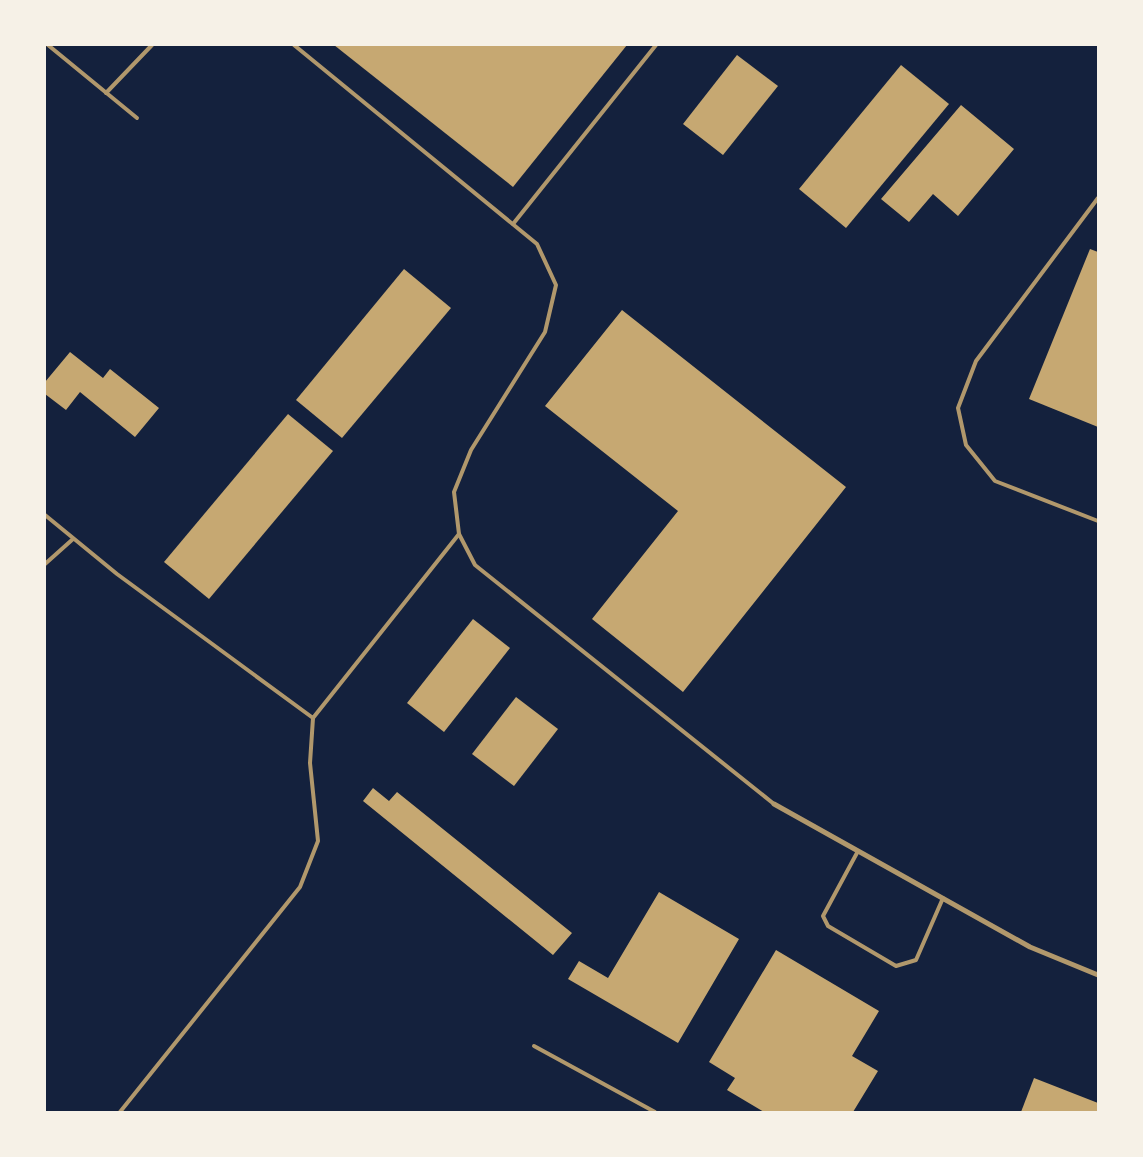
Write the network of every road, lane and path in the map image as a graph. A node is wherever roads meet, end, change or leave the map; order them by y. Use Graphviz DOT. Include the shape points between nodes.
graph roads {
  1 [pos="48,45"];
  2 [pos="152,45"];
  3 [pos="294,45"];
  4 [pos="656,45"];
  5 [pos="106,93"];
  6 [pos="137,118"];
  7 [pos="1098,198"];
  8 [pos="512,224"];
  9 [pos="45,516"];
  10 [pos="1098,521"];
  11 [pos="459,534"];
  12 [pos="73,539"];
  13 [pos="45,564"];
  14 [pos="313,718"];
  15 [pos="774,804"];
  16 [pos="858,851"];
  17 [pos="943,898"];
  18 [pos="1098,975"];
  19 [pos="534,1046"];
  20 [pos="120,1112"];
  21 [pos="655,1112"];
  1 -- 5 [label="lane"];
  2 -- 5 [label="lane"];
  3 -- 8 [label="lane"];
  4 -- 8 [label="lane"];
  5 -- 6 [label="lane"];
  7 -- 10 [label="lane" via="976,361 958,408 966,445 995,481"];
  8 -- 11 [label="lane" via="537,244 556,285 545,332 470,450 454,492"];
  9 -- 12 [label="lane"];
  11 -- 14 [label="lane"];
  11 -- 15 [label="lane" via="475,565"];
  12 -- 13 [label="lane"];
  12 -- 14 [label="lane"];
  14 -- 20 [label="lane" via="310,763 318,841 300,887"];
  15 -- 16 [label="street"];
  16 -- 17 [label="street"];
  16 -- 17 [label="lane" via="823,916 828,926 896,966 916,960"];
  17 -- 18 [label="street" via="1030,947"];
  19 -- 21 [label="lane"];
}
